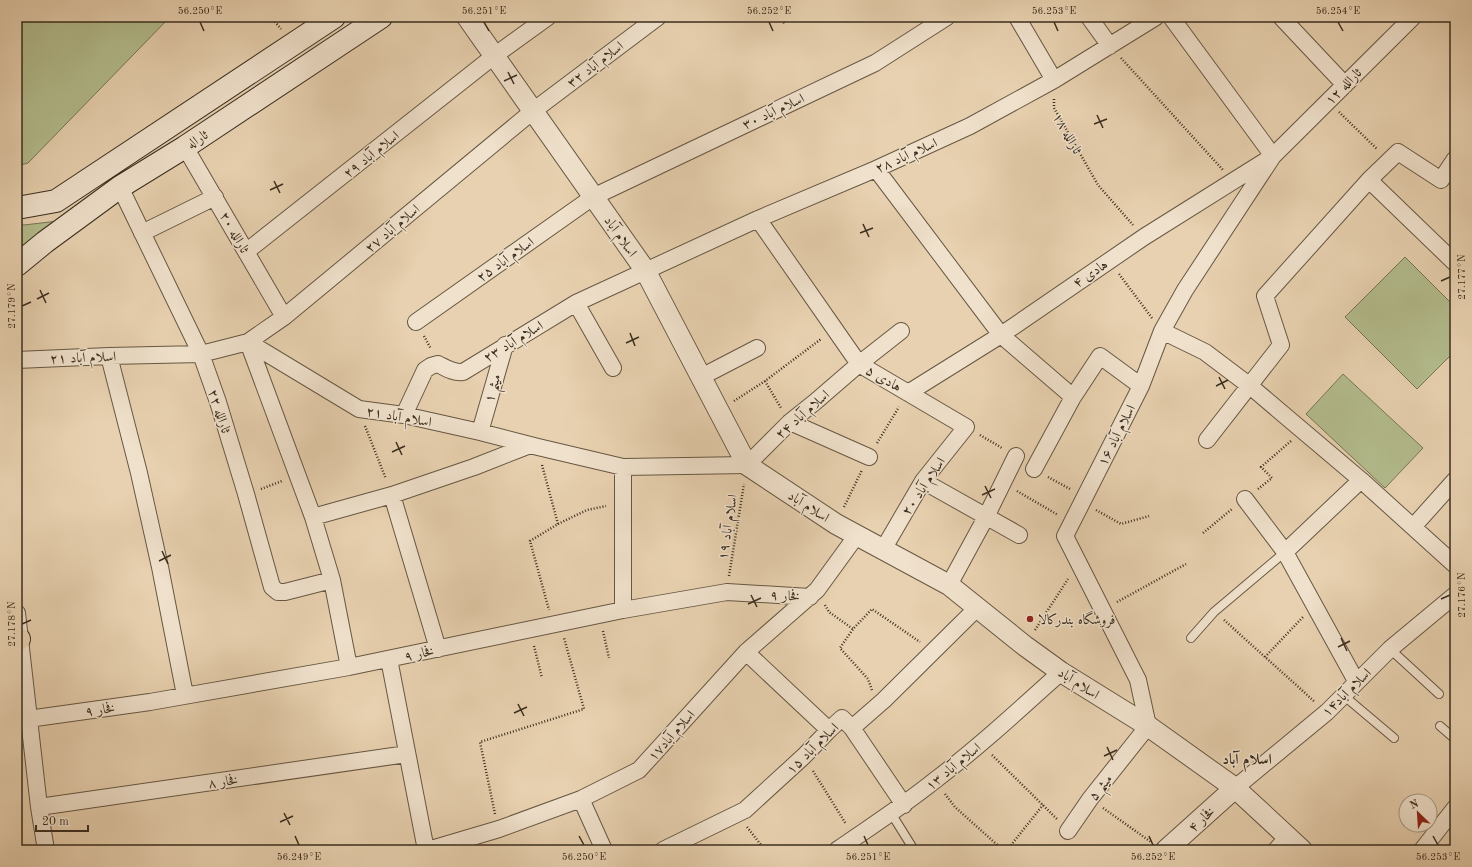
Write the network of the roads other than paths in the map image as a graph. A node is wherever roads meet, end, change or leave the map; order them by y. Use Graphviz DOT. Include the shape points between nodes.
graph roads {
  1 [pos="334,17"];
  2 [pos="381,17"];
  3 [pos="467,17"];
  4 [pos="548,17"];
  5 [pos="658,17"];
  6 [pos="947,17"];
  7 [pos="1017,17"];
  8 [pos="1090,17"];
  9 [pos="1156,17"];
  10 [pos="1171,17"];
  11 [pos="1281,17"];
  12 [pos="1413,17"];
  13 [pos="1110,46"];
  14 [pos="494,56"];
  15 [pos="1054,80"];
  16 [pos="1345,85"];
  17 [pos="533,111"];
  18 [pos="185,147"];
  19 [pos="1273,156"];
  20 [pos="1455,158"];
  21 [pos="876,169"];
  22 [pos="1369,180"];
  23 [pos="120,187"];
  24 [pos="593,196"];
  25 [pos="215,197"];
  26 [pos="17,208"];
  27 [pos="758,218"];
  28 [pos="142,233"];
  29 [pos="247,251"];
  30 [pos="1455,263"];
  31 [pos="17,265"];
  32 [pos="645,270"];
  33 [pos="576,303"];
  34 [pos="284,317"];
  35 [pos="416,322"];
  36 [pos="901,331"];
  37 [pos="1162,331"];
  38 [pos="1001,335"];
  39 [pos="248,342"];
  40 [pos="505,345"];
  41 [pos="757,348"];
  42 [pos="200,354"];
  43 [pos="109,356"];
  44 [pos="17,360"];
  45 [pos="859,364"];
  46 [pos="613,368"];
  47 [pos="701,376"];
  48 [pos="1140,386"];
  49 [pos="1250,386"];
  50 [pos="908,392"];
  51 [pos="1073,397"];
  52 [pos="404,415"];
  53 [pos="790,422"];
  54 [pos="966,427"];
  55 [pos="480,432"];
  56 [pos="1206,440"];
  57 [pos="534,446"];
  58 [pos="1016,456"];
  59 [pos="869,457"];
  60 [pos="747,465"];
  61 [pos="623,467"];
  62 [pos="1034,469"];
  63 [pos="1361,480"];
  64 [pos="1455,480"];
  65 [pos="923,481"];
  66 [pos="392,495"];
  67 [pos="1245,499"];
  68 [pos="313,517"];
  69 [pos="986,517"];
  70 [pos="1413,527"];
  71 [pos="857,535"];
  72 [pos="1019,535"];
  73 [pos="884,548"];
  74 [pos="1285,552"];
  75 [pos="1455,564"];
  76 [pos="332,580"];
  77 [pos="949,585"];
  78 [pos="813,593"];
  79 [pos="1455,594"];
  80 [pos="977,608"];
  81 [pos="623,610"];
  82 [pos="17,613"];
  83 [pos="1191,638"];
  84 [pos="18,639"];
  85 [pos="438,649"];
  86 [pos="1390,649"];
  87 [pos="746,652"];
  88 [pos="389,659"];
  89 [pos="349,667"];
  90 [pos="1061,672"];
  91 [pos="1356,681"];
  92 [pos="1439,694"];
  93 [pos="185,695"];
  94 [pos="1343,695"];
  95 [pos="28,719"];
  96 [pos="1148,726"];
  97 [pos="1440,726"];
  98 [pos="852,728"];
  99 [pos="829,730"];
  100 [pos="1394,738"];
  101 [pos="1455,739"];
  102 [pos="407,754"];
  103 [pos="1235,788"];
  104 [pos="581,799"];
  105 [pos="39,807"];
  106 [pos="1455,808"];
  107 [pos="898,809"];
  108 [pos="1068,830"];
  109 [pos="1289,846"];
  110 [pos="1162,848"];
  111 [pos="46,850"];
  112 [pos="427,850"];
  113 [pos="604,850"];
  114 [pos="663,850"];
  115 [pos="837,850"];
  116 [pos="914,850"];
  117 [pos="1422,850"];
  1 -- 26 [label="main road, ثاراله" via="56,201"];
  2 -- 18 [label="main road, ثاراله"];
  3 -- 14 [label="street, اسلام آباد"];
  4 -- 14 [label="street, اسلام آباد ۲۹"];
  5 -- 17 [label="street, اسلام آباد ۳۲"];
  6 -- 24 [label="street, اسلام آباد ۳۰" via="874,63"];
  7 -- 15 [label="street"];
  8 -- 13 [label="street"];
  9 -- 13 [label="street, اسلام آباد ۲۸"];
  10 -- 19 [label="street"];
  11 -- 16 [label="street"];
  12 -- 16 [label="street, ثارالله ۱۲"];
  13 -- 15 [label="street, اسلام آباد ۲۸"];
  14 -- 17 [label="street, اسلام آباد"];
  14 -- 29 [label="street, اسلام آباد ۲۹"];
  15 -- 21 [label="street, اسلام آباد ۲۸" via="970,126"];
  16 -- 19 [label="street, ثارالله ۱۲"];
  17 -- 24 [label="street, اسلام آباد"];
  17 -- 34 [label="street, اسلام آباد ۲۷"];
  18 -- 23 [label="main road, ثاراله"];
  18 -- 25 [label="street, ثارالله ۲۰"];
  19 -- 37 [label="street, اسلام آباد ۱۶" via="1185,290"];
  19 -- 38 [label="street, هادی ۴" via="1109,260"];
  20 -- 22 [label="street" via="1441,180 1398,152"];
  21 -- 27 [label="street, اسلام آباد ۲۸"];
  21 -- 38 [label="street"];
  22 -- 30 [label="street"];
  22 -- 49 [label="street" via="1264,296 1281,346"];
  23 -- 28 [label="street, ثارالله ۲۲"];
  23 -- 31 [label="main road, ثاراله"];
  24 -- 32 [label="street, اسلام آباد"];
  24 -- 35 [label="street, اسلام آباد ۲۵"];
  25 -- 28 [label="street"];
  25 -- 29 [label="street, ثارالله ۲۰"];
  27 -- 32 [label="street, اسلام آباد ۲۸"];
  27 -- 45 [label="street"];
  28 -- 42 [label="street, ثارالله ۲۲"];
  29 -- 34 [label="street, ثارالله ۲۰"];
  32 -- 33 [label="street, اسلام آباد ۲۳"];
  32 -- 47 [label="street, اسلام آباد"];
  33 -- 40 [label="street, اسلام آباد ۲۳"];
  33 -- 46 [label="street"];
  34 -- 39 [label="street, اسلام آباد ۲۷"];
  36 -- 45 [label="street, اسلام آباد ۲۴"];
  37 -- 48 [label="street, اسلام آباد ۱۶"];
  37 -- 49 [label="street" via="1205,352"];
  38 -- 50 [label="street, هادی ۴"];
  38 -- 51 [label="street"];
  39 -- 42 [label="street, اسلام آباد ۲۱"];
  39 -- 52 [label="street, اسلام آباد ۲۱" via="359,409"];
  39 -- 68 [label="street"];
  40 -- 52 [label="street, اسلام آباد ۲۳" via="463,372 436,364 425,370"];
  40 -- 55 [label="street, میثم ۱"];
  41 -- 47 [label="street"];
  42 -- 43 [label="street, اسلام آباد ۲۱"];
  42 -- 76 [label="street, ثارالله ۲۲" via="218,402 272,587 278,592 285,592"];
  43 -- 44 [label="street, اسلام آباد ۲۱"];
  43 -- 93 [label="street" via="159,560"];
  45 -- 50 [label="street, هادی ۵"];
  45 -- 53 [label="street, اسلام آباد ۲۴"];
  47 -- 60 [label="street, اسلام آباد"];
  48 -- 51 [label="street" via="1100,356"];
  48 -- 96 [label="street, اسلام آباد ۱۶" via="1065,536 1138,680"];
  49 -- 56 [label="street"];
  49 -- 63 [label="street"];
  50 -- 54 [label="street, هادی ۵"];
  51 -- 62 [label="street"];
  52 -- 55 [label="street, اسلام آباد ۲۱"];
  53 -- 59 [label="street"];
  53 -- 60 [label="street, اسلام آباد ۲۴"];
  54 -- 65 [label="street, اسلام آباد ۲۰"];
  55 -- 57 [label="street, اسلام آباد ۲۱"];
  57 -- 61 [label="street, اسلام آباد ۲۱"];
  57 -- 66 [label="street"];
  58 -- 69 [label="street"];
  60 -- 61 [label="street, اسلام آباد ۲۱"];
  60 -- 71 [label="street, اسلام آباد"];
  61 -- 81 [label="street"];
  63 -- 70 [label="street"];
  63 -- 74 [label="street"];
  64 -- 70 [label="street"];
  65 -- 69 [label="street"];
  65 -- 73 [label="street, اسلام آباد ۲۰"];
  66 -- 68 [label="street"];
  66 -- 85 [label="street"];
  67 -- 74 [label="street"];
  68 -- 76 [label="street"];
  69 -- 72 [label="street"];
  69 -- 77 [label="street"];
  70 -- 75 [label="street"];
  71 -- 73 [label="street, اسلام آباد"];
  71 -- 78 [label="street, اسلام آباد۱۷"];
  73 -- 77 [label="street, اسلام آباد"];
  74 -- 83 [label="lane" via="1214,612"];
  74 -- 91 [label="street"];
  76 -- 89 [label="street"];
  77 -- 80 [label="street, اسلام آباد"];
  78 -- 81 [label="street, فخار ۹" via="727,592"];
  78 -- 87 [label="street, اسلام آباد۱۷"];
  79 -- 86 [label="street, اسلام آباد۱۴"];
  80 -- 90 [label="street, اسلام آباد"];
  80 -- 98 [label="street, اسلام آباد ۱۵"];
  81 -- 85 [label="street, فخار ۹"];
  82 -- 84 [label="street"];
  84 -- 95 [label="street"];
  85 -- 88 [label="street, فخار ۹"];
  86 -- 91 [label="street, اسلام آباد۱۴"];
  86 -- 92 [label="lane"];
  87 -- 99 [label="street"];
  87 -- 104 [label="street, اسلام آباد۱۷" via="640,770"];
  88 -- 89 [label="street, فخار ۹"];
  88 -- 102 [label="street"];
  89 -- 93 [label="street, فخار ۹"];
  90 -- 96 [label="street, اسلام آباد"];
  90 -- 107 [label="street, اسلام آباد ۱۳" via="981,744"];
  91 -- 94 [label="street, اسلام آباد۱۴"];
  93 -- 95 [label="street, فخار ۹"];
  94 -- 100 [label="lane"];
  94 -- 103 [label="street, اسلام آباد۱۴" via="1327,712"];
  95 -- 105 [label="street"];
  96 -- 103 [label="street, اسلام آباد"];
  96 -- 108 [label="street, میثم ۵"];
  97 -- 101 [label="lane"];
  98 -- 99 [label="street, اسلام آباد ۱۵" via="842,718"];
  98 -- 107 [label="street"];
  99 -- 114 [label="street, اسلام آباد ۱۵" via="745,810"];
  102 -- 105 [label="street, فخار ۸"];
  102 -- 112 [label="street"];
  103 -- 109 [label="street, اسلام آباد"];
  103 -- 110 [label="street, فخار ۴"];
  104 -- 112 [label="street, اسلام آباد۱۷" via="499,829"];
  104 -- 113 [label="street"];
  105 -- 111 [label="street"];
  106 -- 117 [label="street"];
  107 -- 115 [label="street, اسلام آباد ۱۳"];
  107 -- 116 [label="lane"];
}
